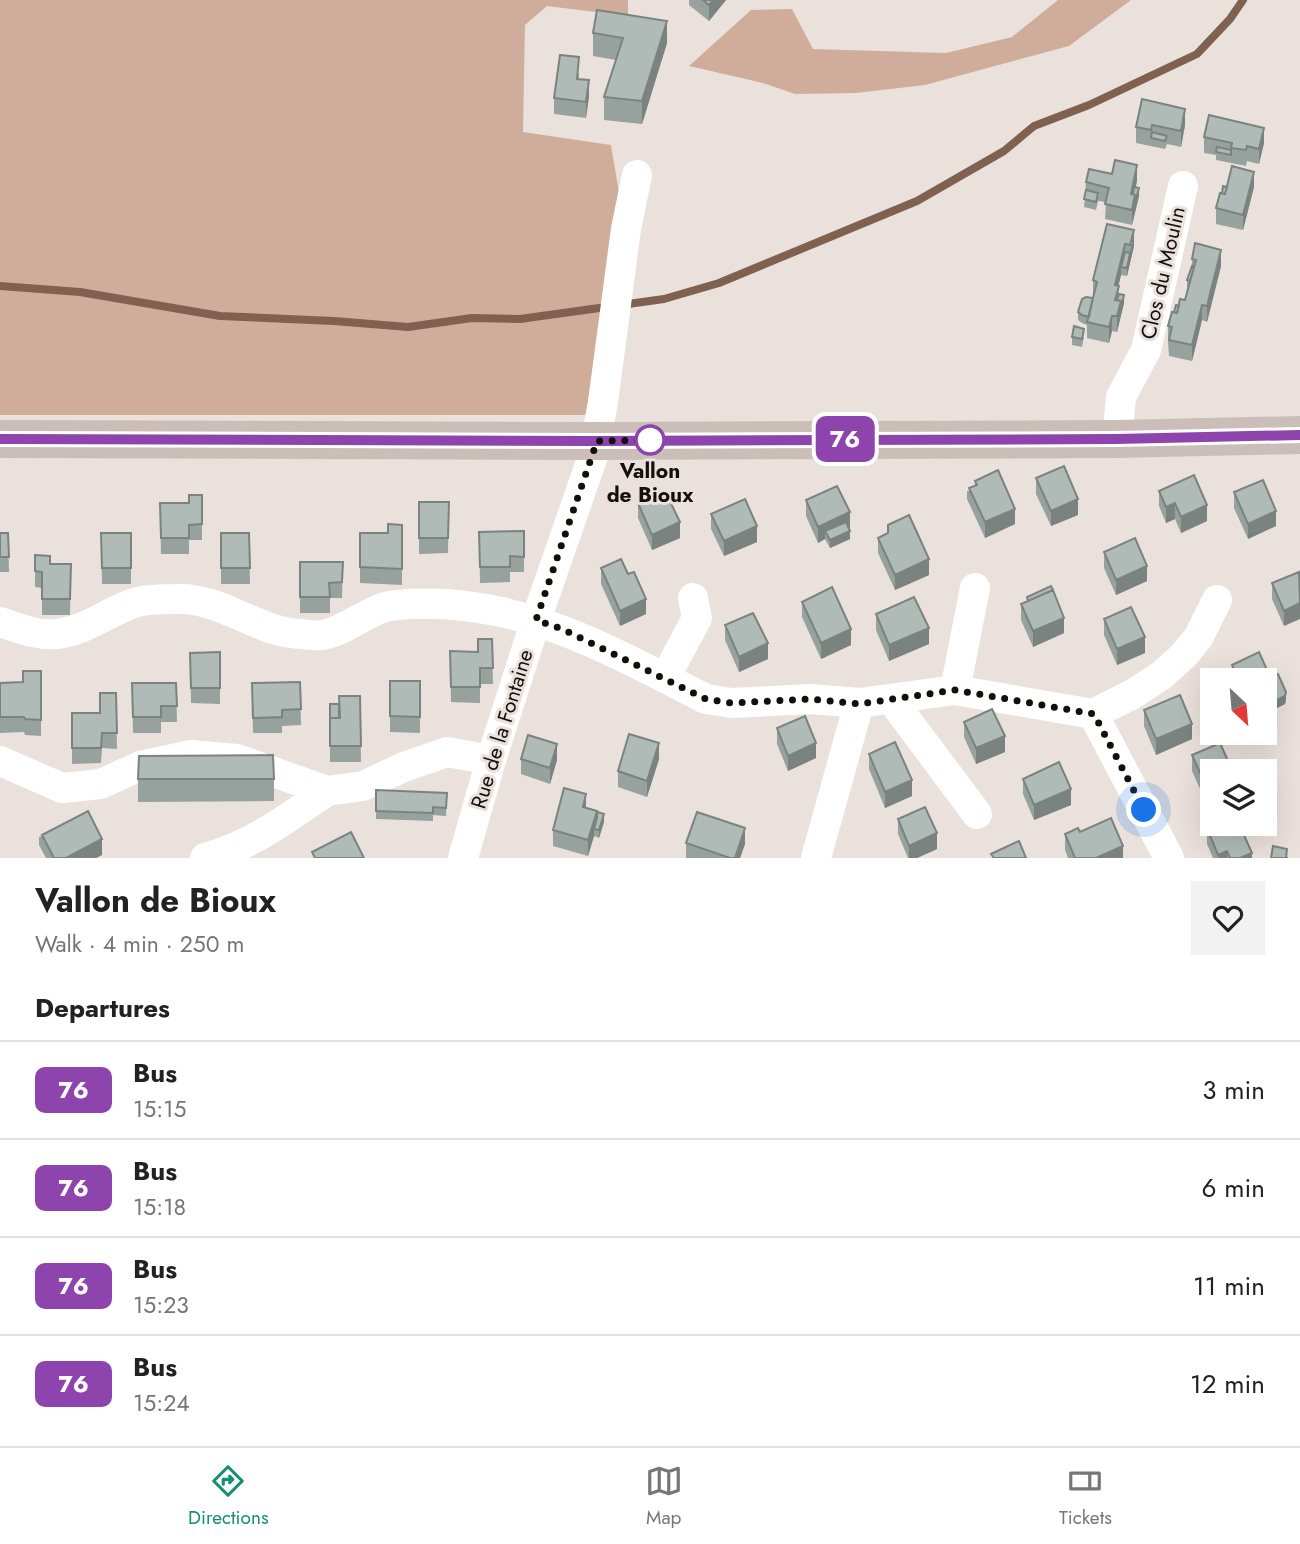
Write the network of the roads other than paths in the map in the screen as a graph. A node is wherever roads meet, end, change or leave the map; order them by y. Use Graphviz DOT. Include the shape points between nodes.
graph roads {
  1 [pos="637,175"];
  2 [pos="1183,186"];
  3 [pos="1300,435"];
  4 [pos="0,439"];
  5 [pos="1116,439"];
  6 [pos="597,441"];
  7 [pos="975,588"];
  8 [pos="693,598"];
  9 [pos="1217,600"];
  10 [pos="536,620"];
  11 [pos="0,622"];
  12 [pos="665,678"];
  13 [pos="955,690"];
  14 [pos="891,699"];
  15 [pos="859,704"];
  16 [pos="1094,714"];
  17 [pos="491,760"];
  18 [pos="0,761"];
  19 [pos="327,791"];
  20 [pos="977,814"];
  21 [pos="205,858"];
  22 [pos="463,858"];
  23 [pos="816,858"];
  24 [pos="1169,858"];
  1 -- 6 [label="street, Rue de la Fontaine"];
  2 -- 5 [label="street, Clos du Moulin" via="1146,350 1121,397"];
  3 -- 5 [label="main road"];
  4 -- 6 [label="main road"];
  5 -- 6 [label="main road"];
  6 -- 10 [label="street, Rue de la Fontaine"];
  7 -- 13 [label="street"];
  8 -- 12 [label="street" via="697,618"];
  9 -- 16 [label="street" via="1198,638 1162,675"];
  10 -- 11 [label="street" via="488,609 406,604 370,613 323,635 298,634 258,625 214,603 180,599 136,602 95,623 56,634 33,633"];
  10 -- 12 [label="street"];
  10 -- 17 [label="street, Rue de la Fontaine"];
  12 -- 15 [label="street" via="706,699 732,703 810,699"];
  13 -- 14 [label="street"];
  13 -- 16 [label="street"];
  14 -- 15 [label="street"];
  14 -- 20 [label="street"];
  15 -- 23 [label="street"];
  16 -- 24 [label="street"];
  17 -- 19 [label="street" via="447,752 363,786"];
  17 -- 22 [label="street, Rue de la Fontaine"];
  18 -- 19 [label="street" via="62,788 100,784 140,766 191,755 237,759"];
  19 -- 21 [label="street" via="266,832"];
}
